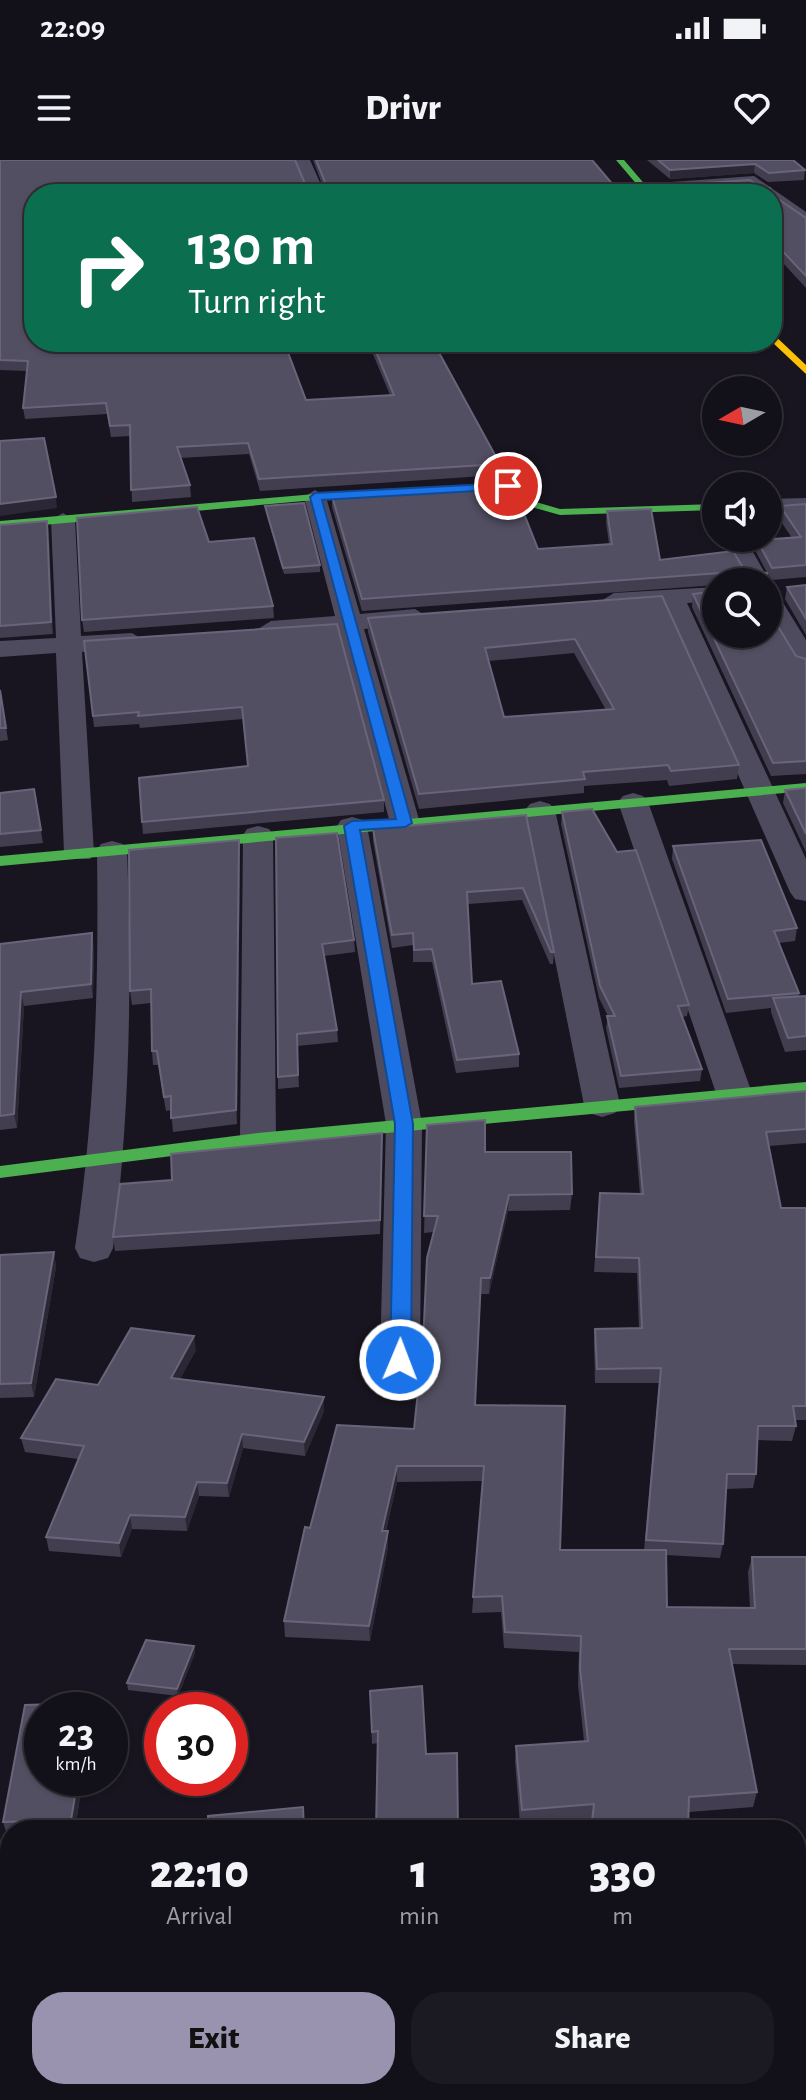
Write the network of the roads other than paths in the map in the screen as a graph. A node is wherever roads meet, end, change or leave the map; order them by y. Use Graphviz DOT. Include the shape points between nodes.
graph roads {
  1 [pos="302,160"];
  2 [pos="620,160"];
  3 [pos="313,184"];
  4 [pos="640,184"];
  5 [pos="722,184"];
  6 [pos="758,184"];
  7 [pos="782,202"];
  8 [pos="806,220"];
  9 [pos="782,346"];
  10 [pos="806,371"];
  11 [pos="315,497"];
  12 [pos="806,505"];
  13 [pos="782,506"];
  14 [pos="702,508"];
  15 [pos="63,520"];
  16 [pos="0,525"];
  17 [pos="793,588"];
  18 [pos="782,589"];
  19 [pos="702,595"];
  20 [pos="671,596"];
  21 [pos="594,602"];
  22 [pos="442,615"];
  23 [pos="782,621"];
  24 [pos="350,623"];
  25 [pos="241,632"];
  26 [pos="164,638"];
  27 [pos="71,646"];
  28 [pos="0,649"];
  29 [pos="806,661"];
  30 [pos="806,787"];
  31 [pos="761,790"];
  32 [pos="633,802"];
  33 [pos="540,810"];
  34 [pos="405,823"];
  35 [pos="352,826"];
  36 [pos="258,835"];
  37 [pos="96,851"];
  38 [pos="0,861"];
  39 [pos="806,892"];
  40 [pos="806,1088"];
  41 [pos="735,1096"];
  42 [pos="602,1105"];
  43 [pos="404,1124"];
  44 [pos="258,1139"];
  45 [pos="108,1160"];
  46 [pos="0,1172"];
  47 [pos="94,1248"];
  48 [pos="400,1360"];
  1 -- 3 [label="street"];
  2 -- 4 [label="street"];
  5 -- 6 [label="street"];
  7 -- 8 [label="street"];
  9 -- 10 [label="street"];
  11 -- 14 [label="street" via="508,486 525,502 560,512"];
  11 -- 15 [label="street"];
  11 -- 24 [label="street"];
  12 -- 13 [label="street"];
  15 -- 16 [label="street"];
  15 -- 27 [label="street"];
  17 -- 18 [label="street"];
  19 -- 20 [label="street"];
  20 -- 21 [label="street"];
  20 -- 31 [label="street"];
  22 -- 24 [label="street"];
  23 -- 29 [label="street"];
  24 -- 25 [label="street"];
  24 -- 34 [label="street"];
  26 -- 27 [label="street"];
  27 -- 28 [label="street"];
  27 -- 37 [label="street"];
  30 -- 31 [label="street"];
  31 -- 32 [label="street"];
  31 -- 39 [label="street"];
  32 -- 33 [label="street"];
  32 -- 41 [label="street"];
  33 -- 34 [label="street"];
  33 -- 42 [label="street"];
  34 -- 35 [label="street"];
  35 -- 36 [label="street"];
  35 -- 43 [label="street"];
  36 -- 37 [label="street"];
  36 -- 44 [label="street"];
  37 -- 38 [label="street"];
  37 -- 45 [label="street" via="115,950"];
  40 -- 41 [label="street"];
  41 -- 42 [label="street"];
  42 -- 43 [label="street"];
  43 -- 44 [label="street"];
  43 -- 48 [label="street"];
  44 -- 45 [label="street"];
  45 -- 46 [label="street"];
  45 -- 47 [label="street"];
}
